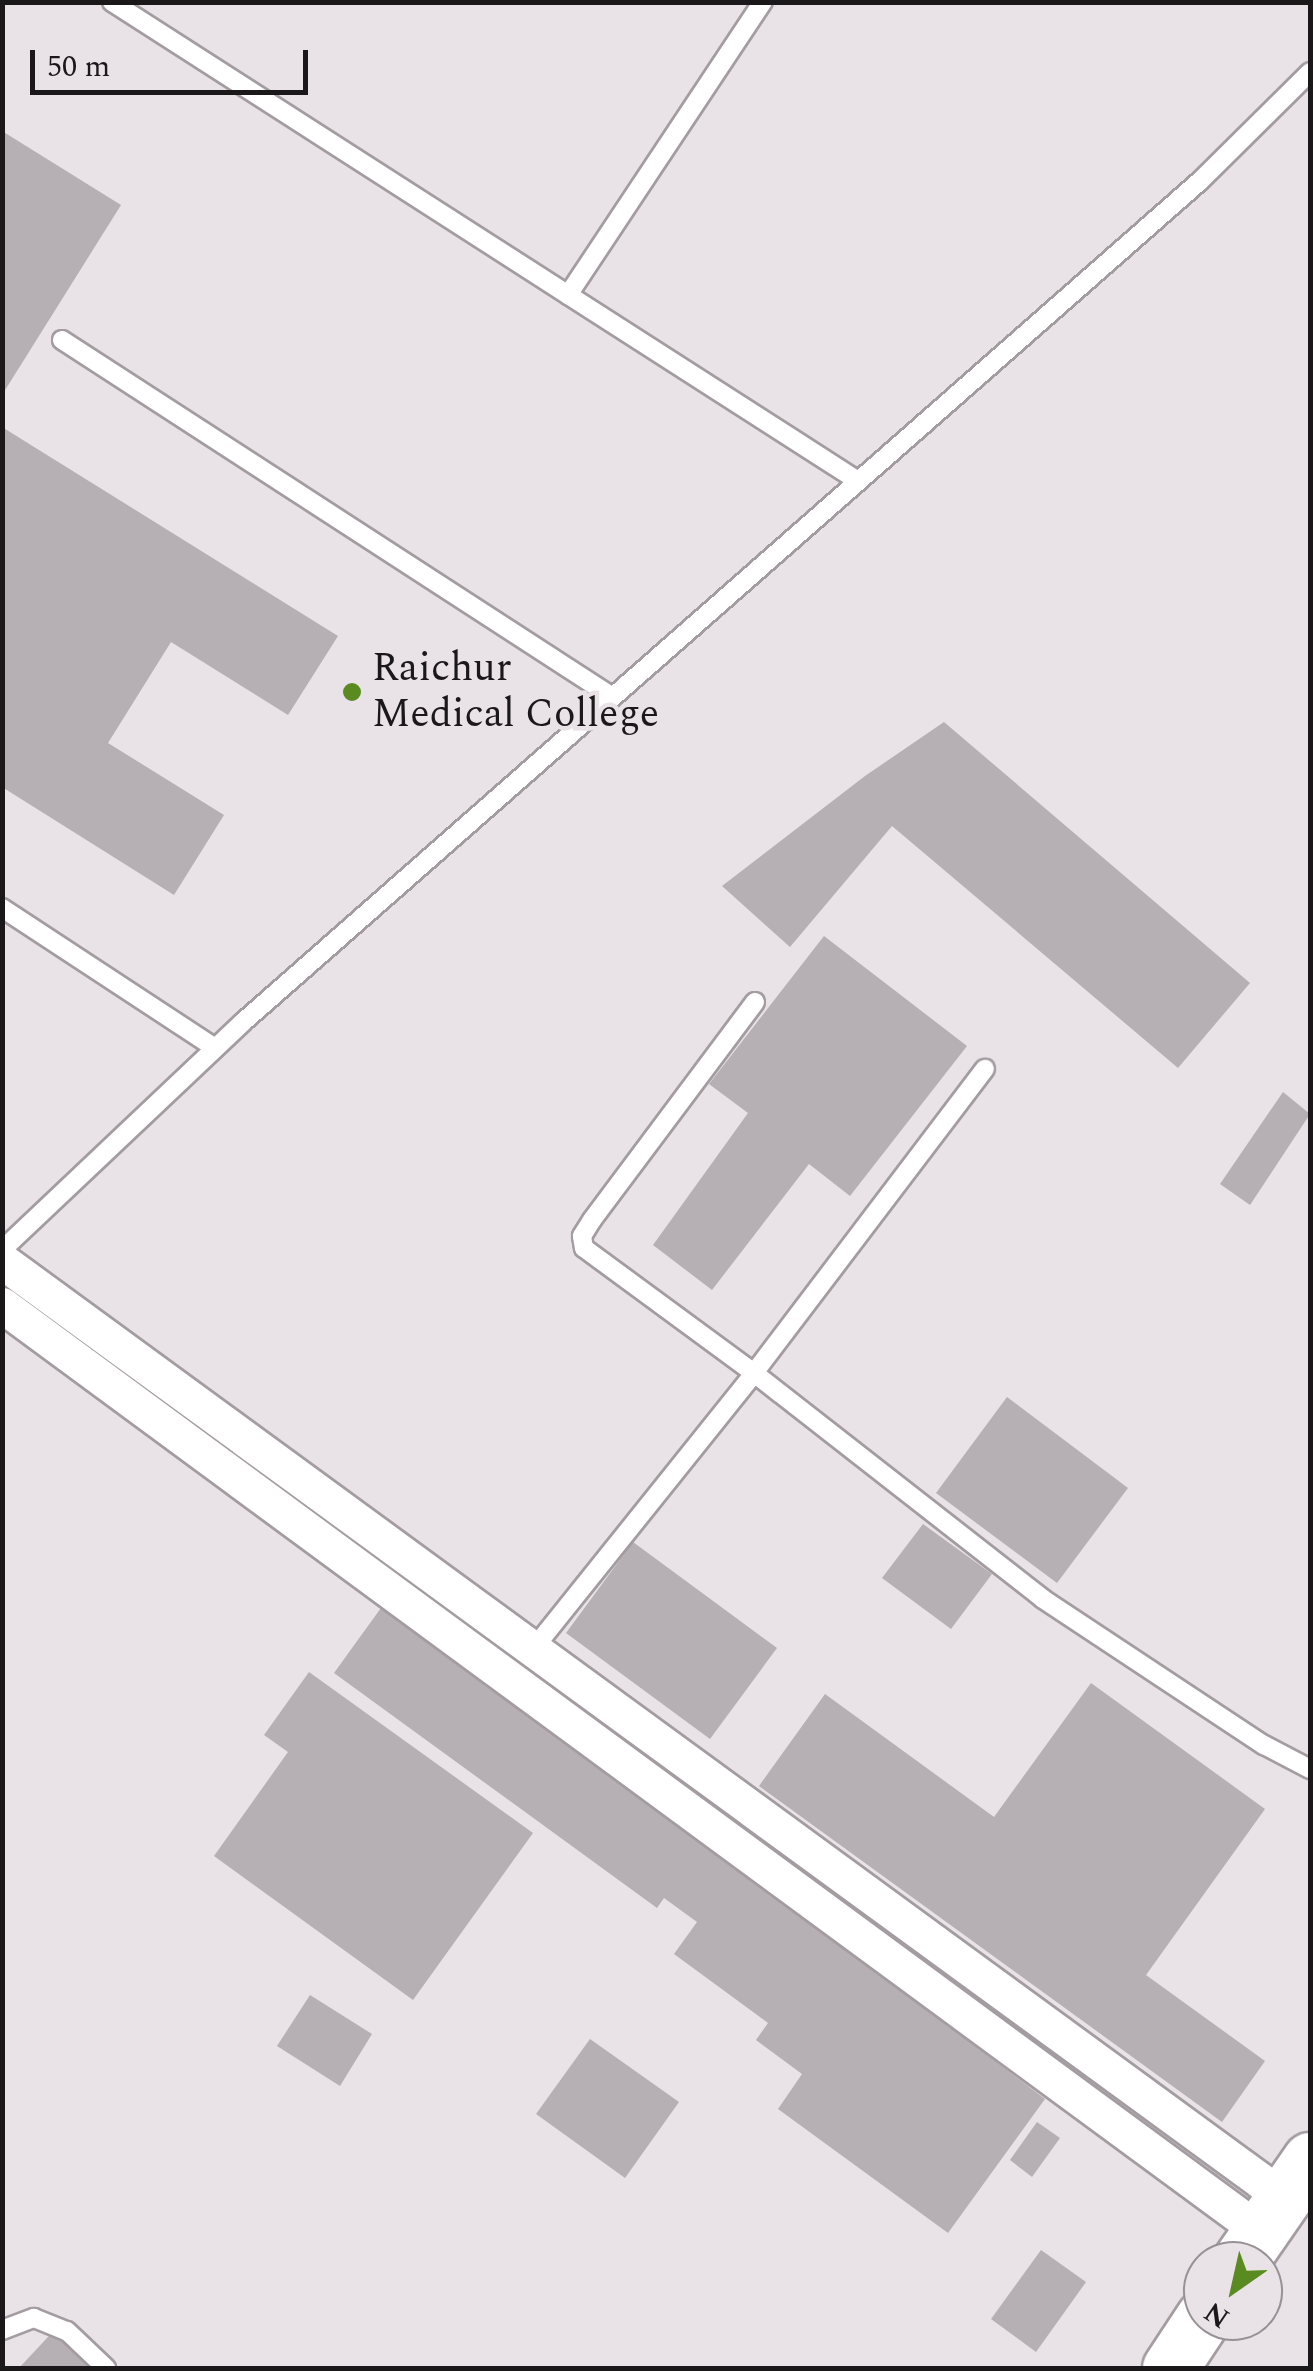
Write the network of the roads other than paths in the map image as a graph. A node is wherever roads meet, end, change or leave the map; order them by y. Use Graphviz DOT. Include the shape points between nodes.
graph roads {
  1 [pos="112,2"];
  2 [pos="763,2"];
  3 [pos="1310,72"];
  4 [pos="568,295"];
  5 [pos="62,340"];
  6 [pos="855,479"];
  7 [pos="611,696"];
  8 [pos="2,908"];
  9 [pos="755,1002"];
  10 [pos="215,1048"];
  11 [pos="984,1069"];
  12 [pos="2,1250"];
  13 [pos="2,1261"];
  14 [pos="2,1304"];
  15 [pos="754,1373"];
  16 [pos="534,1648"];
  17 [pos="1310,1769"];
  18 [pos="1274,2212"];
  19 [pos="2,2330"];
  20 [pos="1188,2341"];
  21 [pos="106,2368"];
  22 [pos="1170,2368"];
  1 -- 4 [label="lane"];
  2 -- 4 [label="lane"];
  3 -- 6 [label="lane" via="1200,181"];
  4 -- 6 [label="lane"];
  5 -- 7 [label="lane"];
  6 -- 7 [label="lane"];
  7 -- 10 [label="lane"];
  8 -- 10 [label="lane"];
  9 -- 15 [label="lane" via="582,1236 584,1248"];
  10 -- 12 [label="lane"];
  11 -- 15 [label="lane"];
  13 -- 16 [label="street"];
  14 -- 18 [label="street"];
  15 -- 16 [label="lane"];
  15 -- 17 [label="lane" via="1043,1600"];
  16 -- 18 [label="street"];
  19 -- 21 [label="lane" via="34,2318 67,2331"];
  20 -- 22 [label="highway"];
}
